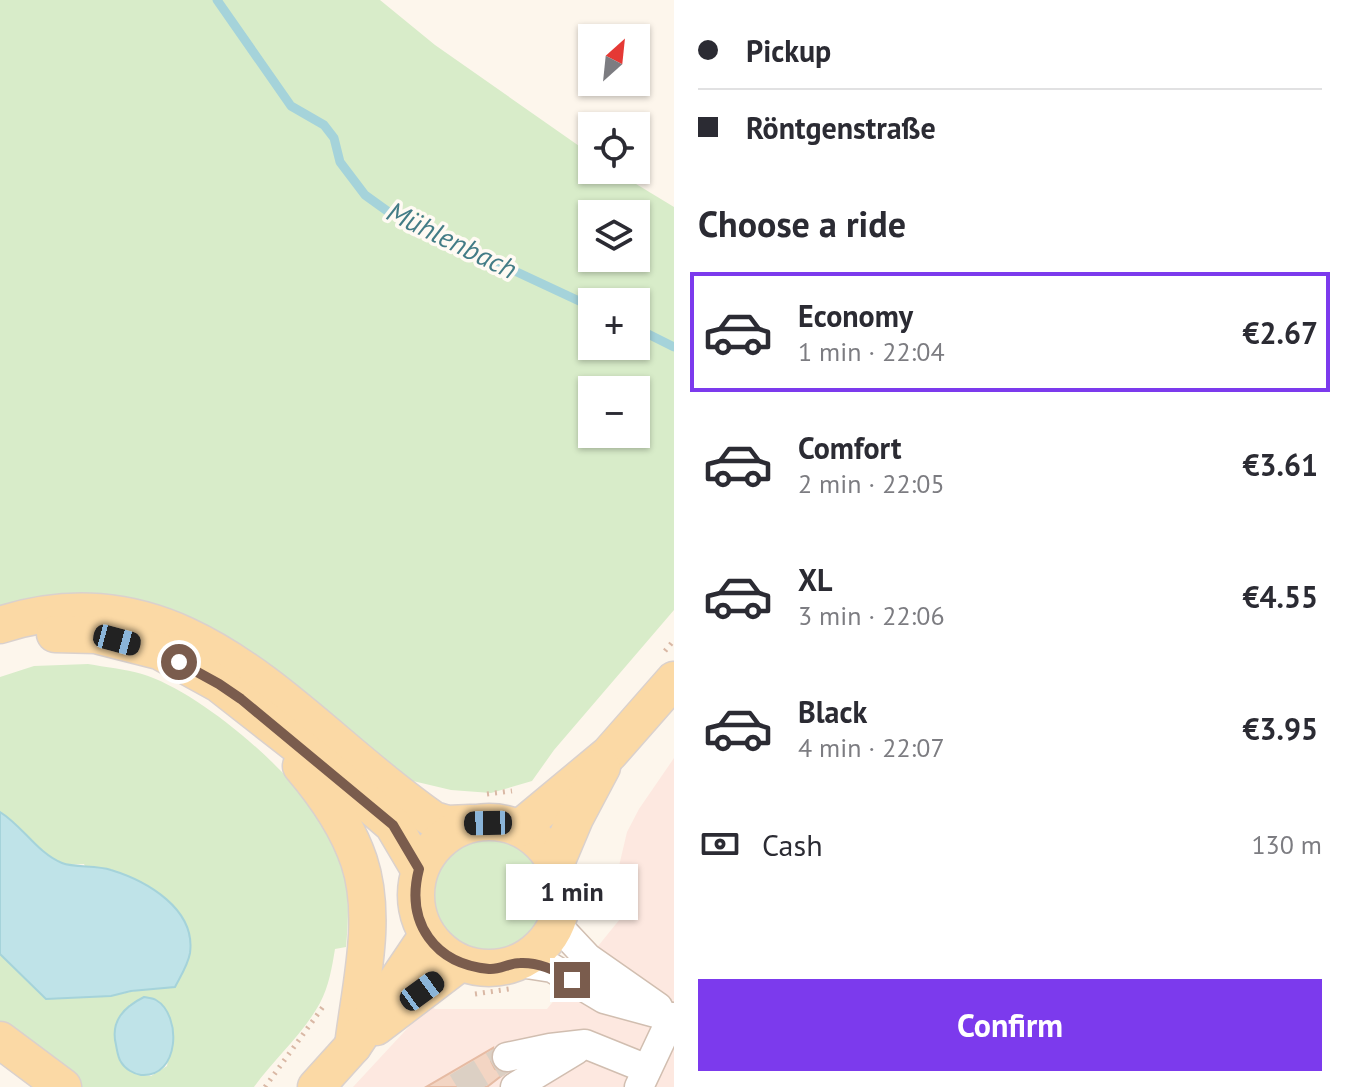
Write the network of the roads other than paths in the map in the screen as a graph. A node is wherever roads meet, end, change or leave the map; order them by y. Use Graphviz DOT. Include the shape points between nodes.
graph roads {
  1 [pos="0,625"];
  2 [pos="0,647"];
  3 [pos="674,680"];
  4 [pos="241,699"];
  5 [pos="609,754"];
  6 [pos="471,823"];
  7 [pos="520,828"];
  8 [pos="556,863"];
  9 [pos="419,869"];
  10 [pos="557,925"];
  11 [pos="427,936"];
  12 [pos="460,963"];
  13 [pos="520,963"];
  14 [pos="673,1017"];
  15 [pos="0,1040"];
  16 [pos="585,1044"];
  17 [pos="353,1046"];
  18 [pos="507,1057"];
  19 [pos="643,1078"];
  20 [pos="63,1087"];
  21 [pos="316,1087"];
  22 [pos="515,1087"];
  1 -- 6 [label="main road" via="27,616 95,611 159,623 241,666 434,820"];
  2 -- 4 [label="main road" via="39,634 96,635 159,651"];
  3 -- 5 [label="main road"];
  4 -- 9 [label="main road" via="393,825"];
  4 -- 17 [label="main road" via="322,791 359,862 366,905"];
  5 -- 7 [label="main road"];
  5 -- 8 [label="main road"];
  6 -- 7 [label="main road" via="504,822"];
  6 -- 9 [label="main road" via="447,834"];
  7 -- 8 [label="main road" via="542,843"];
  8 -- 10 [label="main road" via="563,901"];
  9 -- 11 [label="main road" via="416,907"];
  10 -- 13 [label="main road" via="538,951"];
  10 -- 14 [label="street" via="588,958"];
  11 -- 12 [label="main road"];
  11 -- 17 [label="main road"];
  12 -- 13 [label="main road" via="493,969"];
  12 -- 17 [label="main road"];
  13 -- 14 [label="street" via="552,968 604,999"];
  14 -- 19 [label="street"];
  15 -- 20 [label="main road"];
  16 -- 18 [label="street"];
  16 -- 19 [label="street"];
  16 -- 22 [label="street"];
  17 -- 21 [label="main road"];
}
